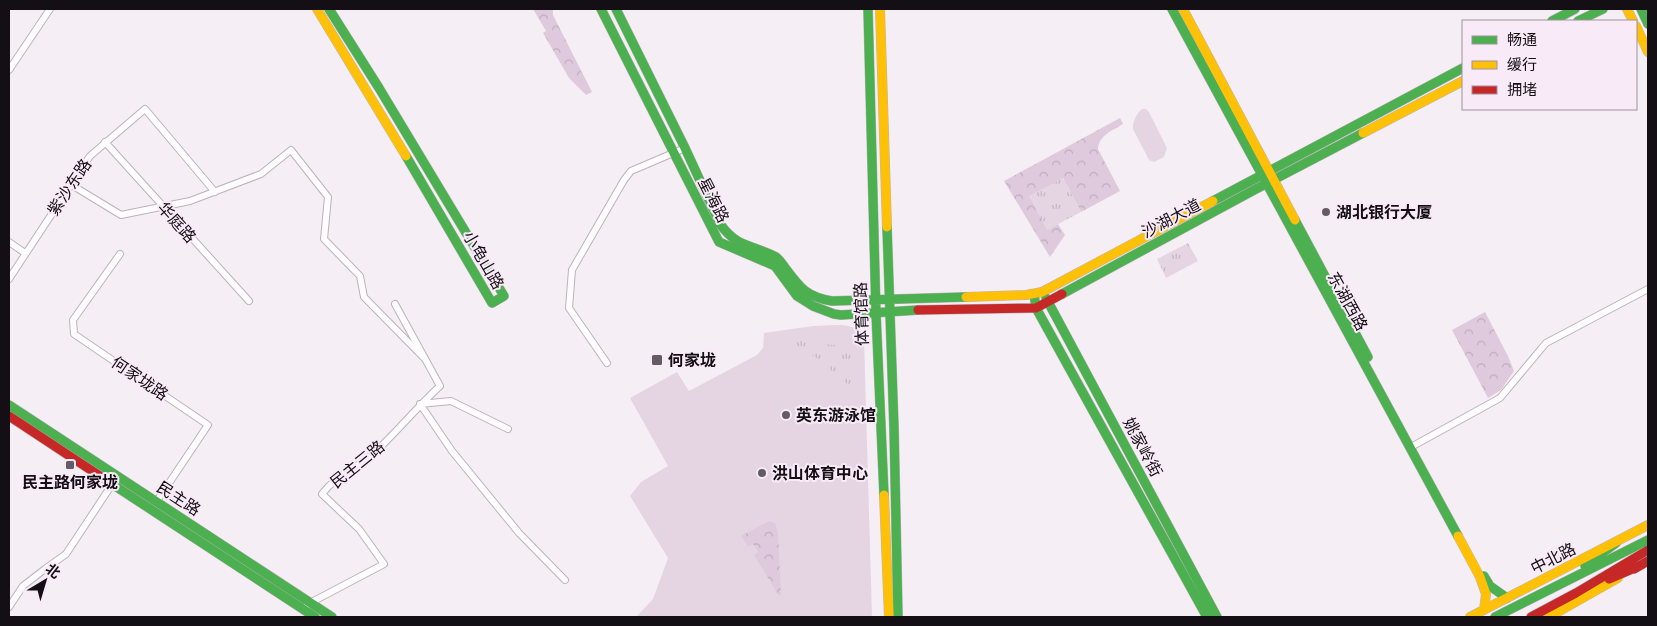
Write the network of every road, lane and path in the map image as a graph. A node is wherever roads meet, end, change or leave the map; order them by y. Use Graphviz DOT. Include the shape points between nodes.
graph roads {
  1 [pos="50,9"];
  2 [pos="317,9"];
  3 [pos="329,9"];
  4 [pos="601,9"];
  5 [pos="616,9"];
  6 [pos="868,9"];
  7 [pos="880,9"];
  8 [pos="1172,9"];
  9 [pos="1183,9"];
  10 [pos="1575,9"];
  11 [pos="1603,9"];
  12 [pos="1642,9"];
  13 [pos="1648,19"];
  14 [pos="1554,20"];
  15 [pos="1580,20"];
  16 [pos="1648,24"];
  17 [pos="1637,28"];
  18 [pos="1648,52"];
  19 [pos="11,61"];
  20 [pos="1462,69"];
  21 [pos="9,70"];
  22 [pos="1462,81"];
  23 [pos="105,142"];
  24 [pos="685,148"];
  25 [pos="673,153"];
  26 [pos="1268,177"];
  27 [pos="70,184"];
  28 [pos="215,192"];
  29 [pos="163,207"];
  30 [pos="9,242"];
  31 [pos="25,253"];
  32 [pos="120,254"];
  33 [pos="9,279"];
  34 [pos="1648,290"];
  35 [pos="1038,293"];
  36 [pos="875,299"];
  37 [pos="889,299"];
  38 [pos="249,301"];
  39 [pos="1047,301"];
  40 [pos="395,304"];
  41 [pos="1036,308"];
  42 [pos="889,312"];
  43 [pos="876,313"];
  44 [pos="425,359"];
  45 [pos="607,363"];
  46 [pos="420,404"];
  47 [pos="9,405"];
  48 [pos="9,416"];
  49 [pos="508,429"];
  50 [pos="1413,446"];
  51 [pos="113,483"];
  52 [pos="157,501"];
  53 [pos="1648,525"];
  54 [pos="1648,540"];
  55 [pos="1616,543"];
  56 [pos="1648,550"];
  57 [pos="1633,553"];
  58 [pos="1648,561"];
  59 [pos="1639,566"];
  60 [pos="1568,579"];
  61 [pos="565,580"];
  62 [pos="1576,593"];
  63 [pos="1507,598"];
  64 [pos="9,606"];
  65 [pos="306,606"];
  66 [pos="1484,610"];
  67 [pos="315,617"];
  68 [pos="332,617"];
  69 [pos="889,617"];
  70 [pos="898,617"];
  71 [pos="1207,617"];
  72 [pos="1217,617"];
  73 [pos="1470,617"];
  74 [pos="1495,617"];
  75 [pos="1531,617"];
  76 [pos="1549,617"];
  1 -- 19 [label="street"];
  2 -- 3 [label="main road, 小龟山路" via="492,303 504,296"];
  4 -- 25 [label="main road, 星海路"];
  5 -- 24 [label="main road, 星海路"];
  6 -- 36 [label="main road, 体育馆路"];
  7 -- 37 [label="main road, 体育馆路"];
  8 -- 26 [label="main road, 东湖西路"];
  9 -- 26 [label="main road, 东湖西路"];
  10 -- 14 [label="main road"];
  11 -- 15 [label="main road"];
  12 -- 13 [label="main road"];
  12 -- 16 [label="main road"];
  17 -- 18 [label="main road"];
  19 -- 21 [label="street"];
  20 -- 26 [label="main road, 沙湖大道"];
  22 -- 26 [label="main road, 沙湖大道"];
  23 -- 27 [label="street, 紫沙东路" via="90,156"];
  23 -- 28 [label="street, 紫沙东路" via="145,109"];
  23 -- 29 [label="street, 华庭路"];
  24 -- 25 [label="street"];
  24 -- 36 [label="main road, 星海路" via="720,224 731,238 778,258 810,296 832,301"];
  25 -- 43 [label="main road, 星海路" via="718,242 775,266 797,296 828,313"];
  25 -- 45 [label="street" via="631,171 572,270 569,308"];
  26 -- 35 [label="main road, 沙湖大道"];
  26 -- 39 [label="main road, 沙湖大道"];
  26 -- 50 [label="main road, 东湖西路"];
  27 -- 29 [label="street" via="121,215"];
  27 -- 31 [label="street, 紫沙东路"];
  28 -- 29 [label="street"];
  28 -- 44 [label="street" via="261,174 291,150 328,197 324,239 360,276 364,297"];
  29 -- 38 [label="street, 华庭路"];
  30 -- 31 [label="street"];
  31 -- 33 [label="street, 紫沙东路"];
  32 -- 52 [label="street, 何家垅路" via="73,320 74,334 208,425"];
  34 -- 50 [label="street" via="1546,343 1500,398"];
  35 -- 37 [label="main road, 沙湖大道"];
  35 -- 39 [label="main road, 姚家岭街"];
  35 -- 41 [label="main road, 姚家岭街"];
  36 -- 37 [label="main road, 沙湖大道"];
  36 -- 43 [label="main road, 体育馆路"];
  37 -- 42 [label="main road, 体育馆路"];
  39 -- 41 [label="main road, 沙湖大道"];
  39 -- 72 [label="main road, 姚家岭街"];
  40 -- 44 [label="street"];
  41 -- 42 [label="main road"];
  41 -- 71 [label="main road, 姚家岭街"];
  42 -- 43 [label="main road"];
  42 -- 70 [label="main road, 体育馆路"];
  43 -- 69 [label="main road, 体育馆路"];
  44 -- 46 [label="street, 民主三路" via="440,386"];
  46 -- 49 [label="street" via="451,401"];
  46 -- 61 [label="street" via="452,451 513,526"];
  46 -- 65 [label="street, 民主三路" via="372,455 330,483 322,494 359,529 384,564"];
  47 -- 52 [label="main road, 民主路"];
  48 -- 51 [label="main road, 民主路"];
  50 -- 63 [label="main road, 东湖西路" via="1487,580"];
  50 -- 66 [label="main road, 东湖西路" via="1483,584 1486,594"];
  51 -- 64 [label="street" via="66,554 23,586"];
  51 -- 65 [label="main road, 民主路"];
  52 -- 65 [label="main road, 民主路"];
  53 -- 55 [label="main road, 中北路"];
  54 -- 57 [label="main road, 中北路"];
  55 -- 60 [label="main road"];
  55 -- 63 [label="main road, 中北路"];
  56 -- 57 [label="main road, 中北路"];
  57 -- 60 [label="main road, 中北路"];
  57 -- 62 [label="main road, 中北路"];
  58 -- 59 [label="main road"];
  59 -- 62 [label="main road"];
  59 -- 76 [label="main road"];
  60 -- 74 [label="main road, 中北路"];
  62 -- 75 [label="main road, 中北路"];
  63 -- 66 [label="main road, 中北路"];
  65 -- 67 [label="main road, 民主路"];
  65 -- 68 [label="main road, 民主路"];
  66 -- 73 [label="main road, 中北路"];
}
